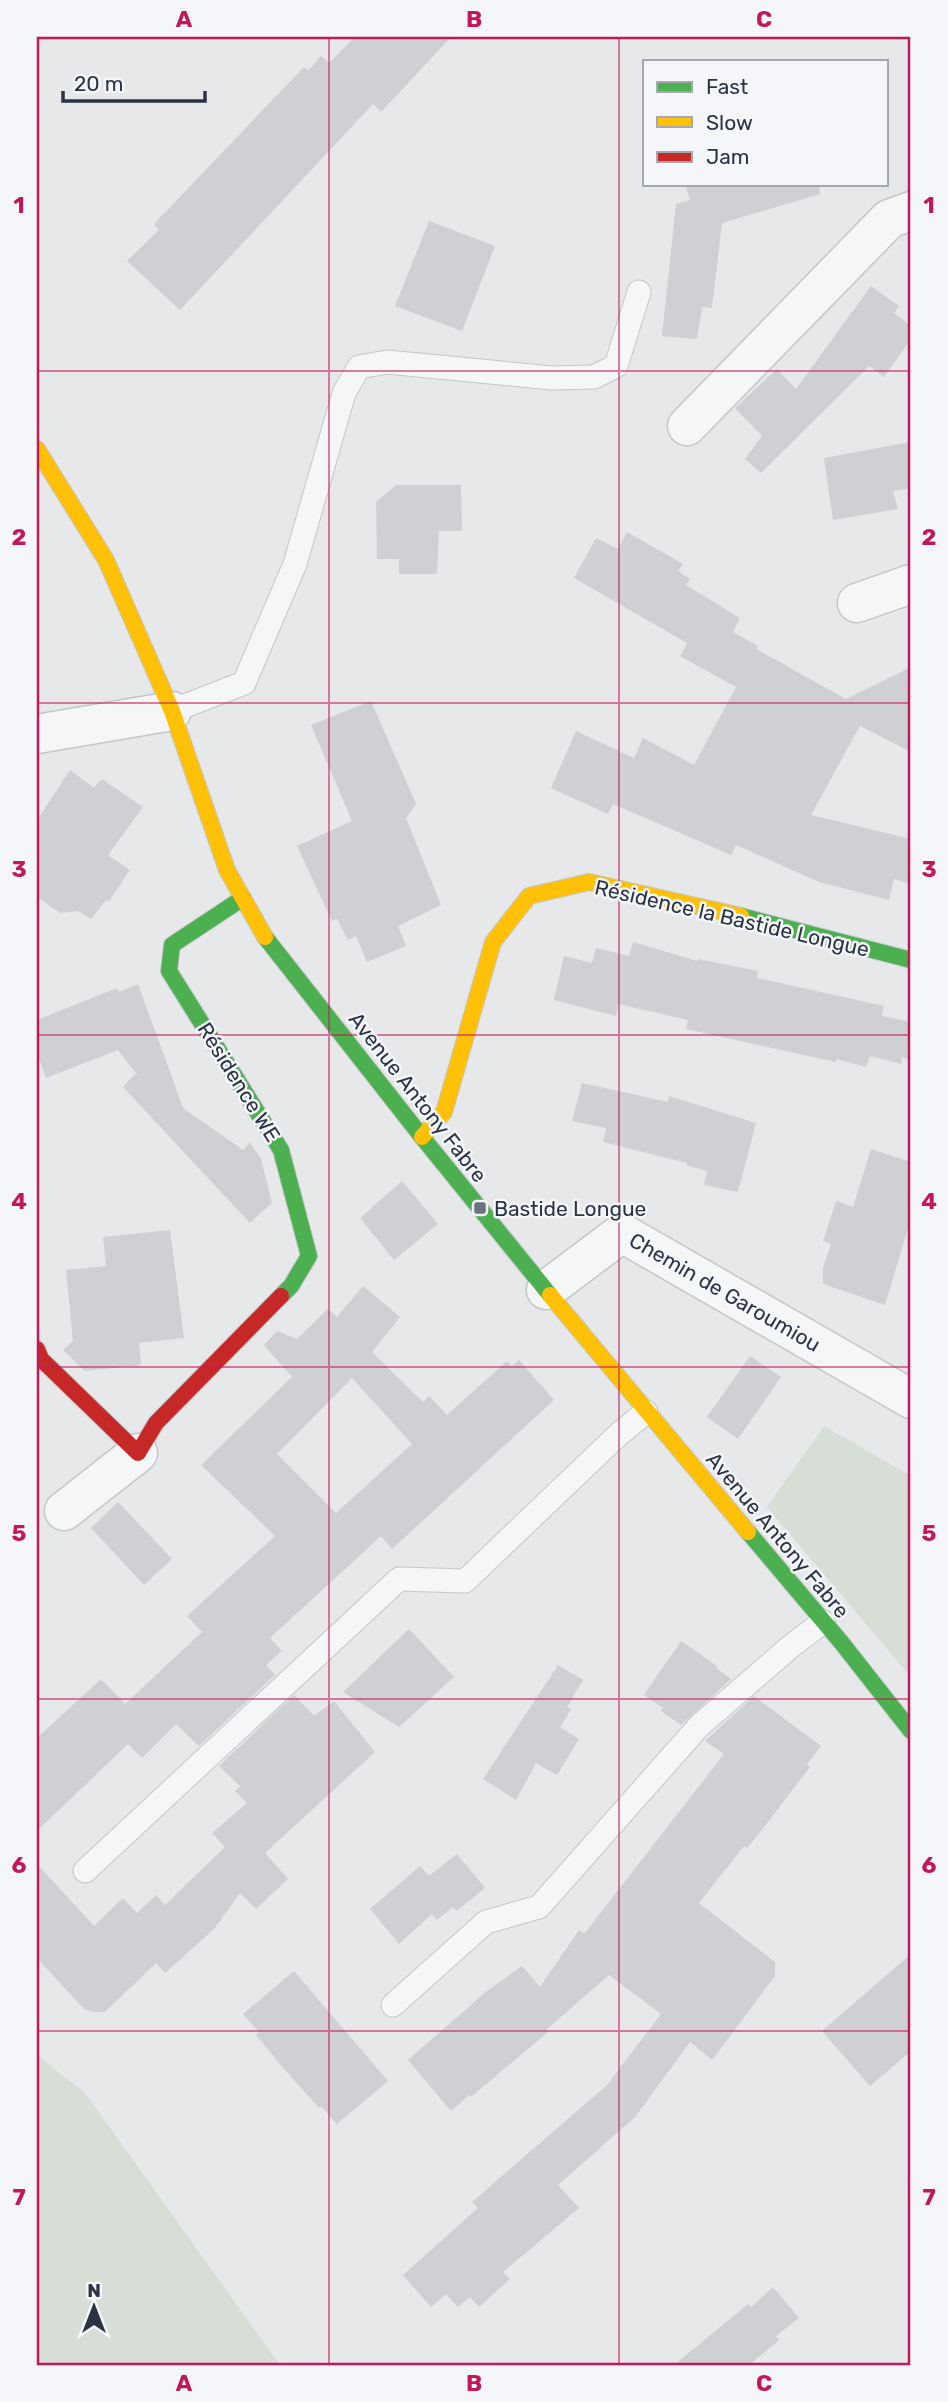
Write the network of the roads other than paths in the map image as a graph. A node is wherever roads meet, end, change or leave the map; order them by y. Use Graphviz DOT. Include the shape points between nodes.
graph roads {
  1 [pos="911,211"];
  2 [pos="639,292"];
  3 [pos="687,426"];
  4 [pos="37,449"];
  5 [pos="911,584"];
  6 [pos="857,603"];
  7 [pos="172,711"];
  8 [pos="37,734"];
  9 [pos="243,898"];
  10 [pos="911,960"];
  11 [pos="422,1137"];
  12 [pos="546,1290"];
  13 [pos="37,1349"];
  14 [pos="909,1393"];
  15 [pos="646,1412"];
  16 [pos="138,1453"];
  17 [pos="64,1511"];
  18 [pos="823,1622"];
  19 [pos="911,1731"];
  20 [pos="85,1871"];
  21 [pos="393,2005"];
  1 -- 3 [label="street" via="889,219"];
  2 -- 7 [label="lane" via="616,366 594,377 552,378 387,362 359,367 344,393 295,564 244,683"];
  4 -- 7 [label="street, Avenue Antony Fabre" via="106,559"];
  5 -- 6 [label="street"];
  7 -- 8 [label="street"];
  7 -- 9 [label="street, Avenue Antony Fabre" via="227,870"];
  9 -- 11 [label="street, Avenue Antony Fabre" via="264,936"];
  9 -- 16 [label="street, Résidence WE" via="172,945 169,971 281,1150 309,1256 291,1286 156,1423"];
  10 -- 11 [label="street, Résidence la Bastide Longue" via="589,883 529,896 493,942 444,1112"];
  11 -- 12 [label="street, Avenue Antony Fabre"];
  12 -- 14 [label="street, Chemin de Garoumiou" via="622,1233"];
  12 -- 15 [label="street, Avenue Antony Fabre"];
  13 -- 16 [label="street" via="41,1359"];
  15 -- 18 [label="street, Avenue Antony Fabre"];
  15 -- 20 [label="lane" via="465,1581 399,1579"];
  16 -- 17 [label="street, Résidence WE"];
  18 -- 19 [label="street, Avenue Antony Fabre"];
  18 -- 21 [label="lane" via="699,1726 539,1907 486,1922"];
}
